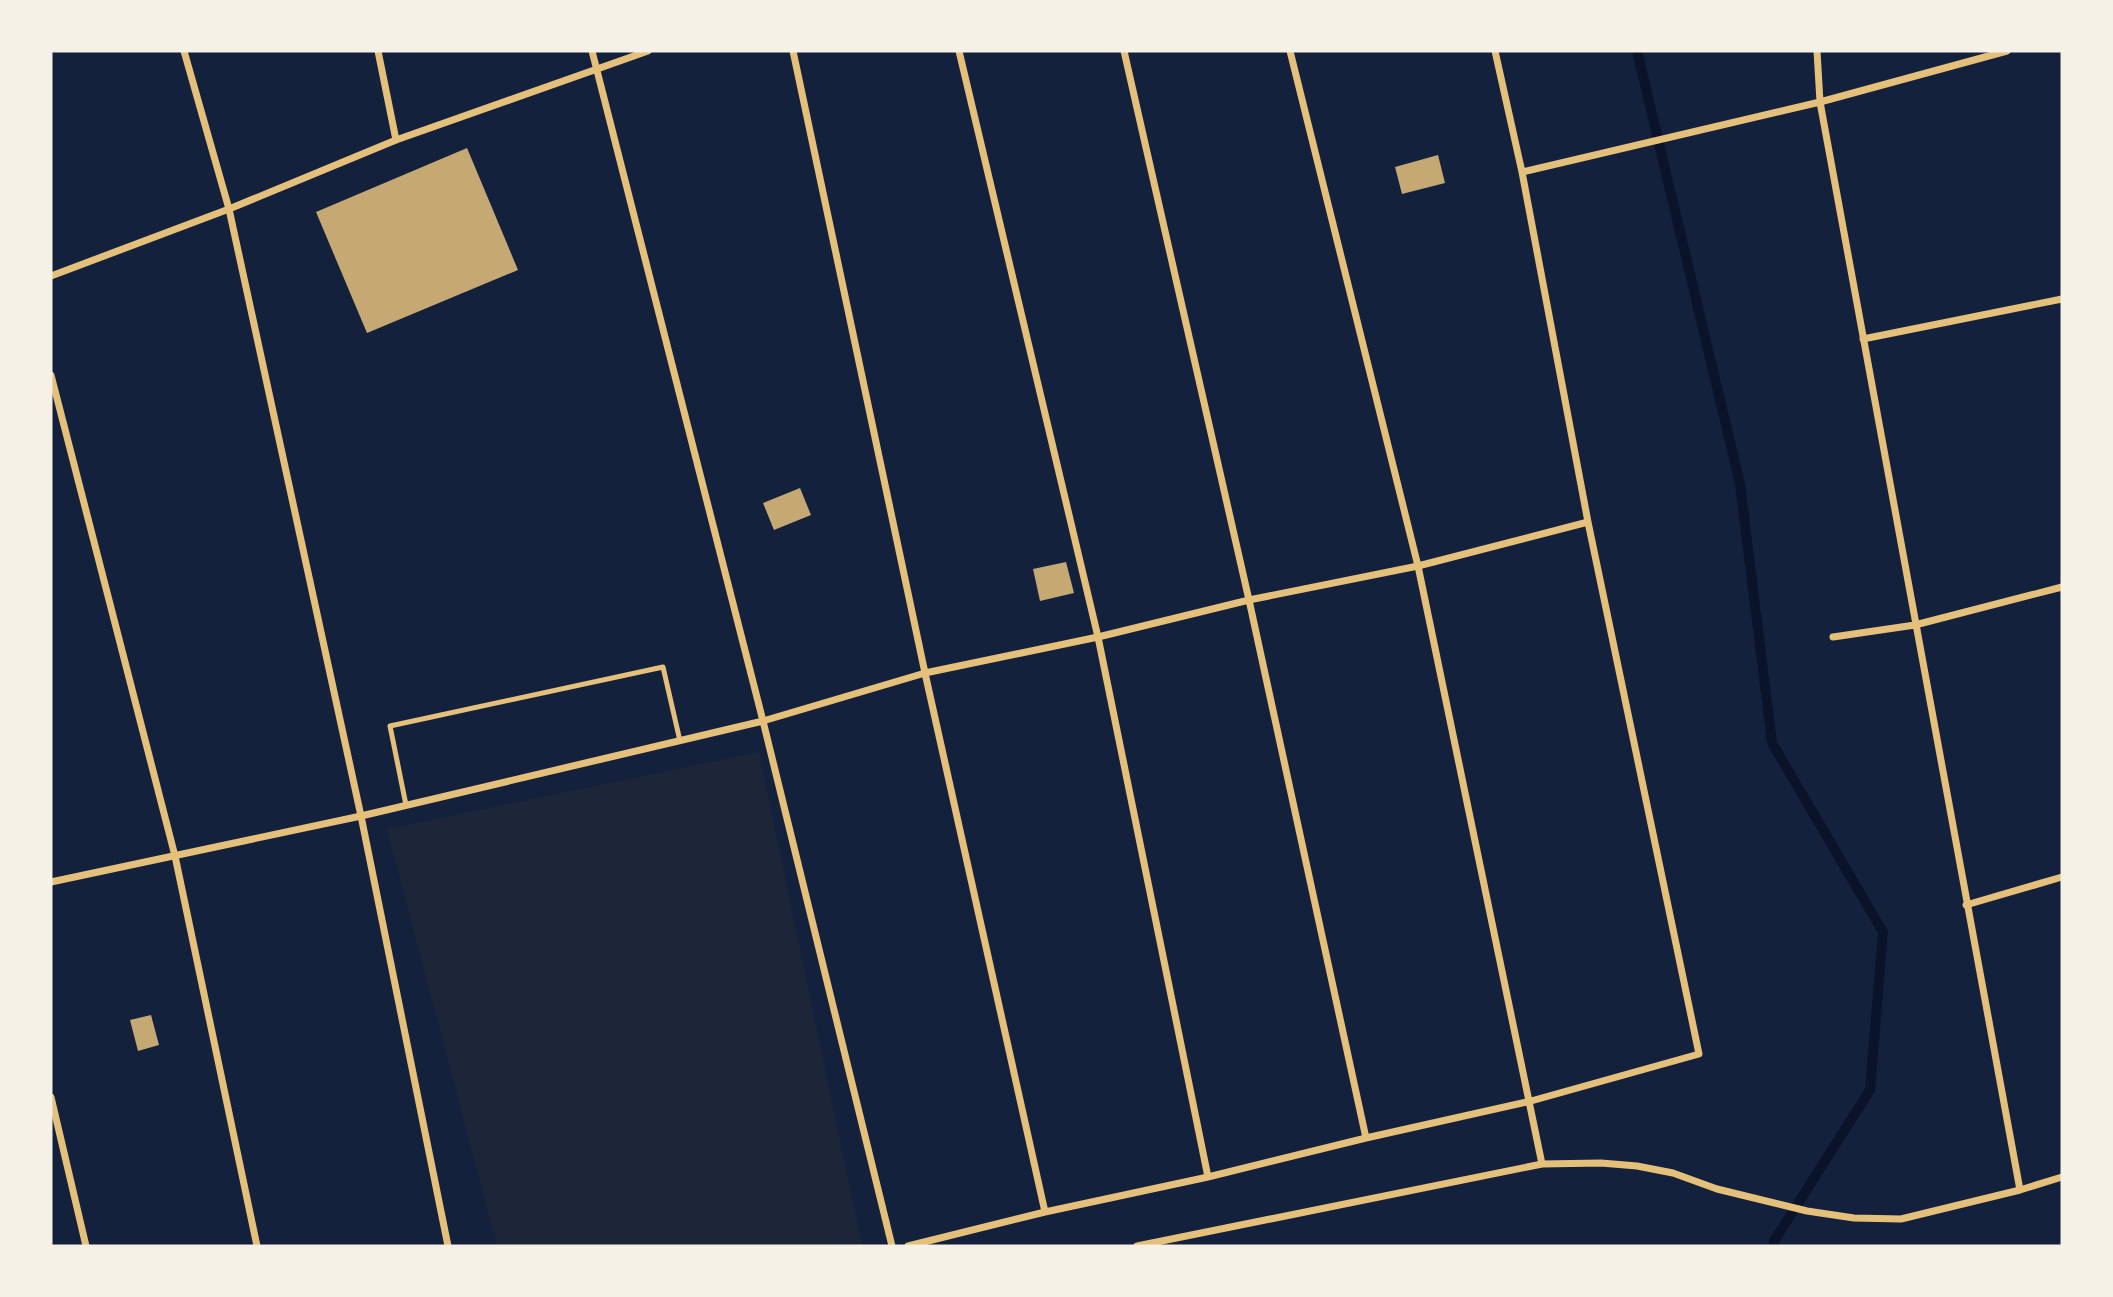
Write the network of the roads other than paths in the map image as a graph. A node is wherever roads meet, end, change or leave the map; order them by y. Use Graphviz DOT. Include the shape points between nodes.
graph roads {
  1 [pos="184,51"];
  2 [pos="377,51"];
  3 [pos="592,51"];
  4 [pos="648,51"];
  5 [pos="793,51"];
  6 [pos="959,51"];
  7 [pos="1124,51"];
  8 [pos="1290,51"];
  9 [pos="1495,51"];
  10 [pos="1817,51"];
  11 [pos="2007,51"];
  12 [pos="598,69"];
  13 [pos="1820,102"];
  14 [pos="396,140"];
  15 [pos="1521,172"];
  16 [pos="229,209"];
  17 [pos="51,276"];
  18 [pos="2062,299"];
  19 [pos="1863,339"];
  20 [pos="51,375"];
  21 [pos="1588,522"];
  22 [pos="1418,566"];
  23 [pos="2062,587"];
  24 [pos="1250,600"];
  25 [pos="1915,625"];
  26 [pos="1098,637"];
  27 [pos="1833,637"];
  28 [pos="925,673"];
  29 [pos="764,721"];
  30 [pos="680,741"];
  31 [pos="406,805"];
  32 [pos="361,816"];
  33 [pos="175,856"];
  34 [pos="2062,877"];
  35 [pos="51,883"];
  36 [pos="1966,905"];
  37 [pos="51,1097"];
  38 [pos="1531,1101"];
  39 [pos="1366,1138"];
  40 [pos="1542,1164"];
  41 [pos="1208,1177"];
  42 [pos="2062,1177"];
  43 [pos="2020,1190"];
  44 [pos="1045,1212"];
  45 [pos="86,1246"];
  46 [pos="257,1246"];
  47 [pos="448,1246"];
  48 [pos="892,1246"];
  49 [pos="908,1246"];
  50 [pos="1138,1246"];
  1 -- 16 [label="street"];
  2 -- 14 [label="street"];
  3 -- 12 [label="street"];
  4 -- 12 [label="street"];
  5 -- 28 [label="street"];
  6 -- 26 [label="street"];
  7 -- 24 [label="street"];
  8 -- 22 [label="street"];
  9 -- 15 [label="street"];
  10 -- 13 [label="street"];
  11 -- 13 [label="street"];
  12 -- 14 [label="street"];
  12 -- 29 [label="street"];
  13 -- 15 [label="street"];
  13 -- 19 [label="street"];
  14 -- 16 [label="street"];
  15 -- 21 [label="street"];
  16 -- 17 [label="street"];
  16 -- 32 [label="street"];
  18 -- 19 [label="street"];
  19 -- 25 [label="street"];
  20 -- 33 [label="street"];
  21 -- 22 [label="street"];
  21 -- 38 [label="street" via="1699,1055"];
  22 -- 24 [label="street"];
  22 -- 38 [label="street"];
  23 -- 25 [label="street"];
  24 -- 26 [label="street"];
  24 -- 39 [label="street"];
  25 -- 27 [label="street"];
  25 -- 36 [label="street"];
  26 -- 28 [label="street"];
  26 -- 41 [label="street"];
  28 -- 29 [label="street"];
  28 -- 44 [label="street"];
  29 -- 30 [label="street"];
  29 -- 48 [label="street"];
  30 -- 31 [label="street"];
  30 -- 31 [label="lane" via="663,667 390,726"];
  31 -- 32 [label="street"];
  32 -- 33 [label="street"];
  32 -- 47 [label="street"];
  33 -- 35 [label="street"];
  33 -- 46 [label="street"];
  34 -- 36 [label="street"];
  36 -- 43 [label="street"];
  37 -- 45 [label="street"];
  38 -- 39 [label="street"];
  38 -- 40 [label="street"];
  39 -- 41 [label="street"];
  40 -- 43 [label="street" via="1637,1166 1784,1207 1854,1217 1901,1219"];
  40 -- 50 [label="street"];
  41 -- 44 [label="street"];
  42 -- 43 [label="street"];
  44 -- 49 [label="street"];
}
